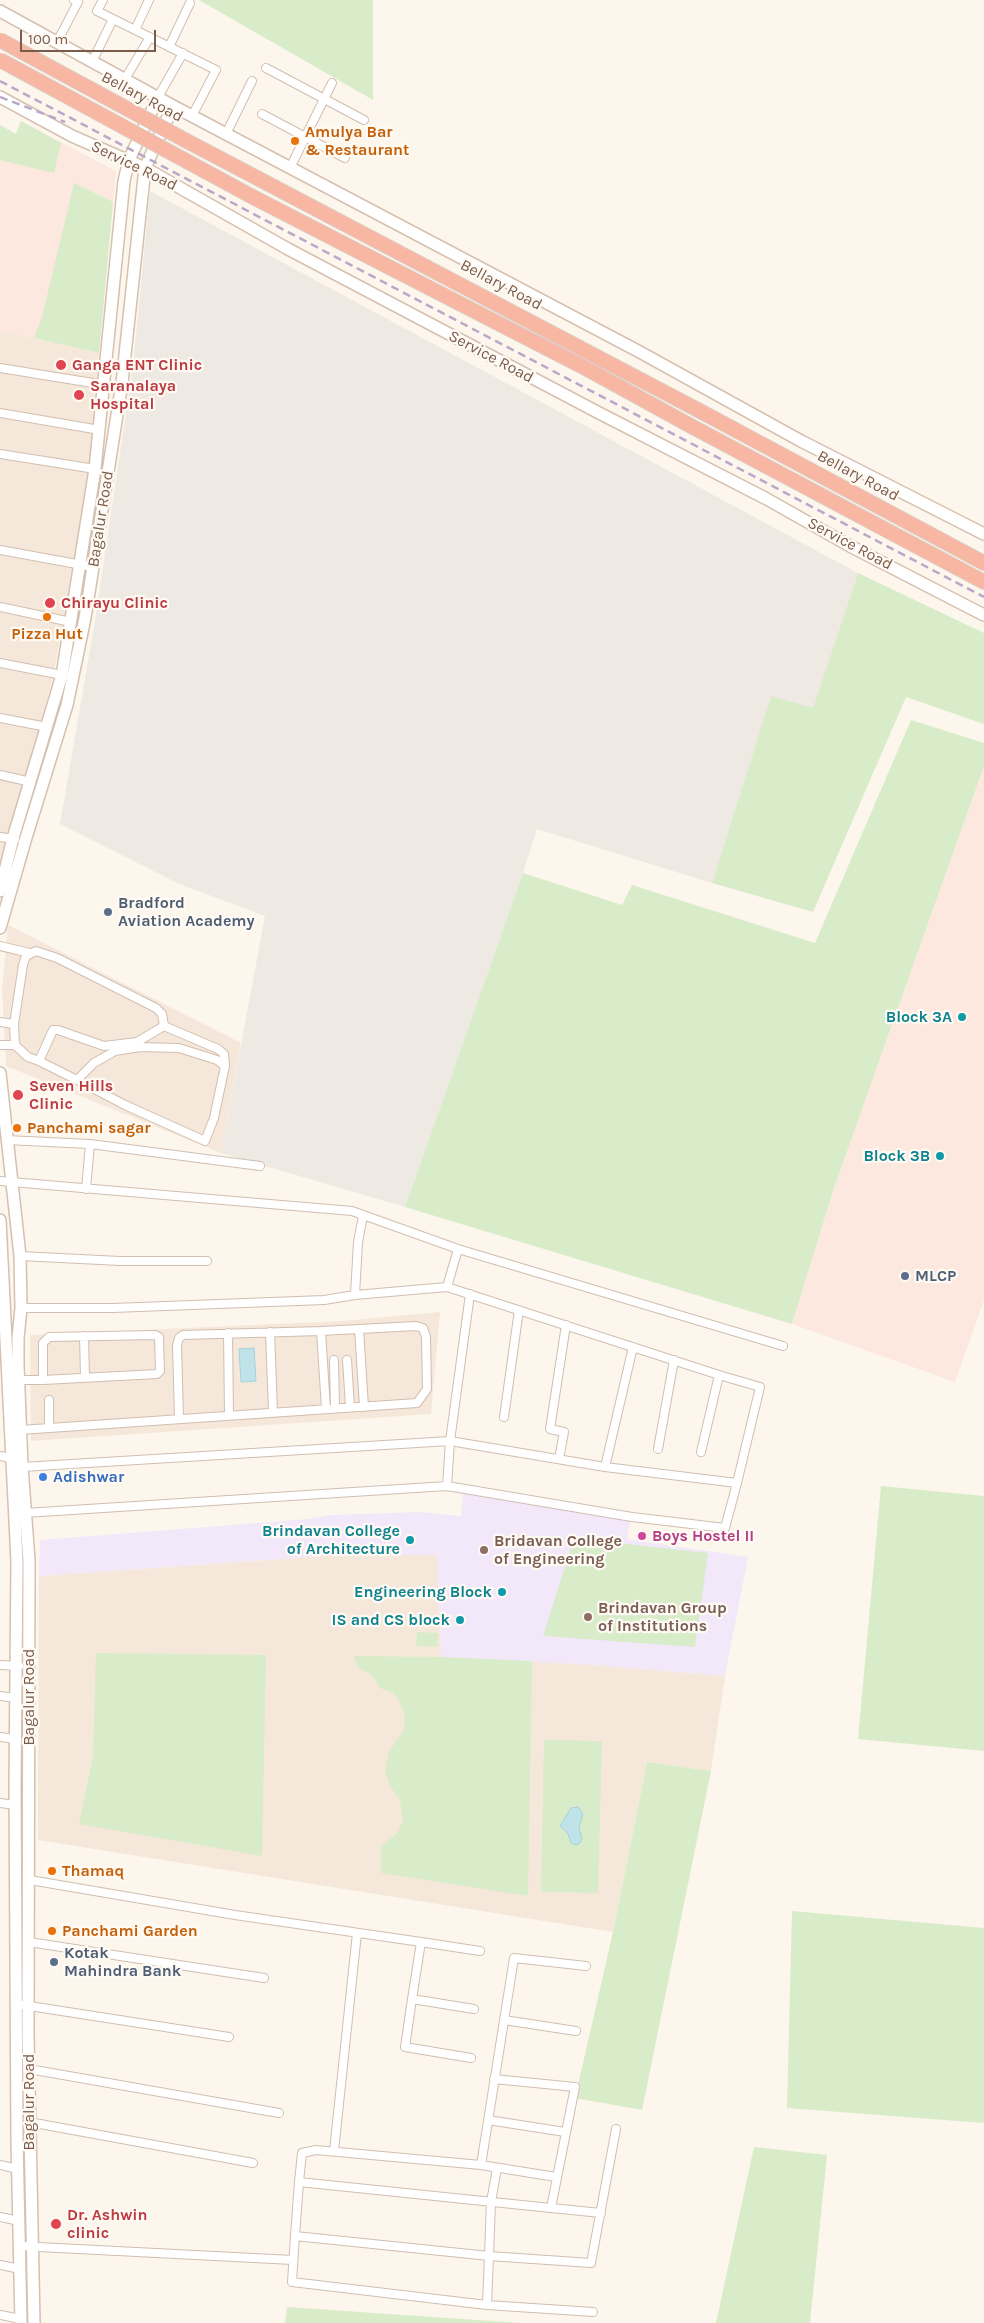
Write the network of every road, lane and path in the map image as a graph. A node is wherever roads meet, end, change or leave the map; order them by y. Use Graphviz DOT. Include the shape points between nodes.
graph roads {
  1 [pos="74,0"];
  2 [pos="103,0"];
  3 [pos="149,0"];
  4 [pos="190,3"];
  5 [pos="0,11"];
  6 [pos="113,19"];
  7 [pos="135,30"];
  8 [pos="150,37"];
  9 [pos="0,40"];
  10 [pos="57,42"];
  11 [pos="169,47"];
  12 [pos="182,54"];
  13 [pos="0,60"];
  14 [pos="92,62"];
  15 [pos="266,68"];
  16 [pos="125,79"];
  17 [pos="252,81"];
  18 [pos="332,83"];
  19 [pos="0,97"];
  20 [pos="158,97"];
  21 [pos="324,100"];
  22 [pos="174,106"];
  23 [pos="262,114"];
  24 [pos="192,116"];
  25 [pos="364,120"];
  26 [pos="226,134"];
  27 [pos="305,138"];
  28 [pos="345,158"];
  29 [pos="129,160"];
  30 [pos="145,168"];
  31 [pos="290,168"];
  32 [pos="0,368"];
  33 [pos="105,385"];
  34 [pos="0,413"];
  35 [pos="100,430"];
  36 [pos="0,454"];
  37 [pos="95,469"];
  38 [pos="984,534"];
  39 [pos="0,550"];
  40 [pos="984,563"];
  41 [pos="80,564"];
  42 [pos="93,567"];
  43 [pos="984,582"];
  44 [pos="0,607"];
  45 [pos="984,615"];
  46 [pos="71,622"];
  47 [pos="0,663"];
  48 [pos="62,675"];
  49 [pos="0,718"];
  50 [pos="47,727"];
  51 [pos="0,775"];
  52 [pos="30,782"];
  53 [pos="0,837"];
  54 [pos="12,838"];
  55 [pos="25,841"];
  56 [pos="0,891"];
  57 [pos="0,928"];
  58 [pos="0,946"];
  59 [pos="30,953"];
  60 [pos="0,1022"];
  61 [pos="14,1024"];
  62 [pos="164,1026"];
  63 [pos="0,1045"];
  64 [pos="15,1045"];
  65 [pos="39,1061"];
  66 [pos="225,1066"];
  67 [pos="0,1073"];
  68 [pos="77,1080"];
  69 [pos="6,1140"];
  70 [pos="90,1144"];
  71 [pos="260,1166"];
  72 [pos="6,1182"];
  73 [pos="86,1189"];
  74 [pos="363,1216"];
  75 [pos="0,1220"];
  76 [pos="0,1242"];
  77 [pos="458,1249"];
  78 [pos="20,1256"];
  79 [pos="207,1261"];
  80 [pos="1,1262"];
  81 [pos="447,1287"];
  82 [pos="470,1294"];
  83 [pos="354,1295"];
  84 [pos="21,1308"];
  85 [pos="519,1310"];
  86 [pos="566,1325"];
  87 [pos="359,1329"];
  88 [pos="321,1331"];
  89 [pos="270,1332"];
  90 [pos="228,1333"];
  91 [pos="84,1336"];
  92 [pos="633,1346"];
  93 [pos="783,1346"];
  94 [pos="334,1360"];
  95 [pos="347,1360"];
  96 [pos="674,1360"];
  97 [pos="9,1365"];
  98 [pos="718,1375"];
  99 [pos="85,1377"];
  100 [pos="19,1380"];
  101 [pos="43,1380"];
  102 [pos="49,1400"];
  103 [pos="364,1407"];
  104 [pos="335,1408"];
  105 [pos="350,1408"];
  106 [pos="326,1409"];
  107 [pos="273,1412"];
  108 [pos="229,1415"];
  109 [pos="179,1418"];
  110 [pos="504,1418"];
  111 [pos="49,1427"];
  112 [pos="20,1430"];
  113 [pos="450,1441"];
  114 [pos="658,1449"];
  115 [pos="21,1451"];
  116 [pos="701,1452"];
  117 [pos="5,1457"];
  118 [pos="559,1459"];
  119 [pos="22,1467"];
  120 [pos="605,1467"];
  121 [pos="737,1484"];
  122 [pos="447,1486"];
  123 [pos="25,1514"];
  124 [pos="0,1665"];
  125 [pos="16,1666"];
  126 [pos="29,1666"];
  127 [pos="0,1696"];
  128 [pos="16,1698"];
  129 [pos="0,1737"];
  130 [pos="15,1739"];
  131 [pos="0,1803"];
  132 [pos="15,1805"];
  133 [pos="30,1880"];
  134 [pos="357,1932"];
  135 [pos="29,1942"];
  136 [pos="421,1942"];
  137 [pos="480,1951"];
  138 [pos="586,1966"];
  139 [pos="264,1978"];
  140 [pos="412,1999"];
  141 [pos="16,2004"];
  142 [pos="29,2006"];
  143 [pos="474,2008"];
  144 [pos="504,2020"];
  145 [pos="576,2031"];
  146 [pos="229,2037"];
  147 [pos="471,2058"];
  148 [pos="29,2069"];
  149 [pos="494,2079"];
  150 [pos="279,2113"];
  151 [pos="488,2120"];
  152 [pos="29,2122"];
  153 [pos="616,2129"];
  154 [pos="565,2132"];
  155 [pos="334,2151"];
  156 [pos="253,2163"];
  157 [pos="0,2165"];
  158 [pos="481,2165"];
  159 [pos="497,2168"];
  160 [pos="18,2169"];
  161 [pos="556,2177"];
  162 [pos="299,2182"];
  163 [pos="491,2202"];
  164 [pos="551,2208"];
  165 [pos="601,2213"];
  166 [pos="0,2216"];
  167 [pos="19,2221"];
  168 [pos="295,2236"];
  169 [pos="19,2246"];
  170 [pos="32,2246"];
  171 [pos="489,2256"];
  172 [pos="293,2260"];
  173 [pos="0,2265"];
  174 [pos="20,2269"];
  175 [pos="486,2305"];
  176 [pos="593,2312"];
  177 [pos="0,2315"];
  178 [pos="21,2321"];
  179 [pos="34,2323"];
  1 -- 10 [label="street" via="78,2"];
  2 -- 6 [label="street" via="97,11"];
  3 -- 7 [label="street"];
  4 -- 11 [label="street"];
  5 -- 10 [label="main road"];
  6 -- 7 [label="street"];
  6 -- 14 [label="street"];
  7 -- 8 [label="street"];
  8 -- 11 [label="street"];
  8 -- 16 [label="street"];
  9 -- 40 [label="highway, Bellary Road, bridge"];
  10 -- 14 [label="main road"];
  11 -- 12 [label="street"];
  12 -- 20 [label="street"];
  12 -- 24 [label="street" via="216,70"];
  13 -- 43 [label="highway, bridge" via="251,196 588,370"];
  14 -- 16 [label="main road"];
  15 -- 21 [label="street"];
  16 -- 20 [label="main road"];
  17 -- 26 [label="street"];
  18 -- 21 [label="street"];
  19 -- 29 [label="main road, Service Road" via="72,136"];
  20 -- 22 [label="main road"];
  20 -- 29 [label="main road, Bagalur Road"];
  21 -- 25 [label="street"];
  21 -- 27 [label="street"];
  22 -- 24 [label="main road"];
  22 -- 30 [label="main road, Bagalur Road"];
  23 -- 27 [label="street"];
  24 -- 26 [label="main road"];
  26 -- 31 [label="main road"];
  27 -- 28 [label="street"];
  27 -- 31 [label="street"];
  29 -- 30 [label="main road, Service Road"];
  29 -- 33 [label="main road, Bagalur Road" via="124,181"];
  30 -- 42 [label="main road, Bagalur Road" via="122,383"];
  30 -- 45 [label="main road, Service Road" via="288,249"];
  31 -- 38 [label="main road" via="801,441"];
  32 -- 33 [label="street"];
  33 -- 35 [label="main road, Bagalur Road"];
  34 -- 35 [label="street"];
  35 -- 37 [label="main road, Bagalur Road"];
  36 -- 37 [label="street"];
  37 -- 41 [label="main road, Bagalur Road"];
  39 -- 41 [label="street"];
  41 -- 42 [label="street"];
  41 -- 46 [label="main road, Bagalur Road"];
  42 -- 55 [label="main road, Bagalur Road" via="68,705"];
  44 -- 46 [label="street"];
  46 -- 48 [label="main road, Bagalur Road"];
  47 -- 48 [label="street"];
  48 -- 50 [label="main road, Bagalur Road"];
  49 -- 50 [label="street"];
  50 -- 52 [label="main road, Bagalur Road"];
  51 -- 52 [label="street"];
  52 -- 54 [label="main road, Bagalur Road"];
  53 -- 54 [label="street"];
  54 -- 55 [label="street"];
  54 -- 56 [label="main road, Bagalur Road"];
  55 -- 57 [label="main road, Bagalur Road"];
  58 -- 59 [label="street"];
  59 -- 61 [label="street" via="23,965"];
  59 -- 62 [label="street" via="36,951 57,958 156,1008 162,1014"];
  60 -- 61 [label="street"];
  61 -- 64 [label="street"];
  62 -- 65 [label="street" via="137,1042 104,1046 53,1030"];
  62 -- 66 [label="street" via="218,1049 224,1054"];
  63 -- 64 [label="street"];
  64 -- 65 [label="street" via="28,1057"];
  65 -- 68 [label="street"];
  66 -- 68 [label="street" via="217,1060 179,1048 140,1047 115,1051"];
  66 -- 68 [label="street" via="214,1118 205,1141"];
  67 -- 69 [label="main road, Bagalur Road"];
  69 -- 70 [label="street"];
  69 -- 72 [label="main road, Bagalur Road"];
  70 -- 71 [label="street"];
  70 -- 73 [label="street"];
  72 -- 73 [label="street"];
  72 -- 78 [label="main road, Bagalur Road"];
  73 -- 74 [label="street" via="352,1211"];
  74 -- 77 [label="street"];
  74 -- 83 [label="street"];
  75 -- 76 [label="main road, Bagalur Road"];
  76 -- 80 [label="main road, Bagalur Road"];
  77 -- 81 [label="street"];
  77 -- 93 [label="street"];
  78 -- 79 [label="street"];
  78 -- 84 [label="main road, Bagalur Road"];
  80 -- 97 [label="main road, Bagalur Road" via="4,1340"];
  81 -- 82 [label="street"];
  81 -- 83 [label="street"];
  82 -- 85 [label="street"];
  82 -- 113 [label="street"];
  83 -- 84 [label="street" via="294,1302"];
  84 -- 97 [label="main road, Bagalur Road" via="18,1338"];
  85 -- 86 [label="street"];
  85 -- 110 [label="street"];
  86 -- 92 [label="street"];
  86 -- 118 [label="street" via="550,1429 564,1432"];
  87 -- 88 [label="street"];
  87 -- 103 [label="street"];
  87 -- 103 [label="street" via="416,1326 423,1328 426,1337 427,1389 423,1398 417,1403"];
  88 -- 89 [label="street"];
  88 -- 106 [label="street"];
  89 -- 90 [label="street"];
  89 -- 107 [label="street"];
  90 -- 108 [label="street"];
  90 -- 109 [label="street" via="183,1335 179,1338"];
  91 -- 99 [label="street"];
  91 -- 99 [label="street" via="155,1335 160,1341 160,1370 157,1374"];
  91 -- 101 [label="street" via="49,1337 45,1340"];
  92 -- 96 [label="street"];
  92 -- 120 [label="street"];
  94 -- 104 [label="street"];
  95 -- 105 [label="street"];
  96 -- 98 [label="street"];
  96 -- 114 [label="street"];
  97 -- 100 [label="main road, Bagalur Road"];
  97 -- 117 [label="main road, Bagalur Road"];
  98 -- 116 [label="street"];
  98 -- 121 [label="street" via="760,1387"];
  99 -- 101 [label="street"];
  100 -- 101 [label="street"];
  100 -- 112 [label="main road, Bagalur Road"];
  102 -- 111 [label="street"];
  103 -- 105 [label="street"];
  104 -- 105 [label="street"];
  104 -- 106 [label="street"];
  106 -- 107 [label="street"];
  107 -- 108 [label="street"];
  108 -- 109 [label="street"];
  109 -- 111 [label="street"];
  111 -- 112 [label="street"];
  112 -- 115 [label="main road, Bagalur Road"];
  113 -- 118 [label="street"];
  113 -- 119 [label="street"];
  113 -- 122 [label="street"];
  115 -- 117 [label="street"];
  115 -- 119 [label="main road, Bagalur Road"];
  117 -- 125 [label="main road, Bagalur Road" via="17,1561"];
  118 -- 120 [label="street"];
  119 -- 123 [label="main road, Bagalur Road"];
  120 -- 121 [label="street"];
  121 -- 122 [label="street" via="726,1528 632,1517"];
  122 -- 123 [label="street"];
  123 -- 126 [label="main road, Bagalur Road" via="29,1560"];
  124 -- 125 [label="street"];
  125 -- 126 [label="street"];
  125 -- 128 [label="main road, Bagalur Road"];
  126 -- 133 [label="main road, Bagalur Road"];
  127 -- 128 [label="street"];
  128 -- 130 [label="main road, Bagalur Road"];
  129 -- 130 [label="street"];
  130 -- 132 [label="main road, Bagalur Road"];
  131 -- 132 [label="street"];
  132 -- 141 [label="main road, Bagalur Road"];
  133 -- 134 [label="street"];
  133 -- 135 [label="main road, Bagalur Road"];
  134 -- 136 [label="street"];
  134 -- 155 [label="street"];
  135 -- 139 [label="street"];
  135 -- 142 [label="main road, Bagalur Road"];
  136 -- 137 [label="street"];
  136 -- 140 [label="street"];
  138 -- 144 [label="street" via="514,1958"];
  140 -- 143 [label="street"];
  140 -- 147 [label="street" via="405,2047"];
  141 -- 142 [label="street"];
  141 -- 160 [label="main road, Bagalur Road"];
  142 -- 146 [label="street"];
  142 -- 148 [label="main road, Bagalur Road"];
  144 -- 145 [label="street"];
  144 -- 149 [label="street"];
  148 -- 150 [label="street"];
  148 -- 152 [label="main road, Bagalur Road"];
  149 -- 151 [label="street"];
  149 -- 154 [label="street" via="575,2087"];
  151 -- 154 [label="street"];
  151 -- 158 [label="street"];
  152 -- 156 [label="street"];
  152 -- 170 [label="main road, Bagalur Road"];
  153 -- 165 [label="street"];
  154 -- 161 [label="street"];
  155 -- 158 [label="street"];
  155 -- 162 [label="street" via="302,2153"];
  157 -- 160 [label="street"];
  158 -- 159 [label="street"];
  159 -- 161 [label="street"];
  159 -- 163 [label="street"];
  160 -- 167 [label="main road, Bagalur Road"];
  161 -- 164 [label="street"];
  162 -- 163 [label="street"];
  162 -- 168 [label="street"];
  163 -- 164 [label="street"];
  163 -- 171 [label="street"];
  164 -- 165 [label="street"];
  165 -- 171 [label="street" via="591,2263"];
  166 -- 167 [label="street"];
  167 -- 169 [label="main road, Bagalur Road"];
  168 -- 171 [label="street"];
  168 -- 172 [label="street"];
  169 -- 170 [label="street"];
  169 -- 174 [label="main road, Bagalur Road"];
  170 -- 172 [label="street"];
  170 -- 179 [label="main road, Bagalur Road"];
  171 -- 175 [label="street"];
  172 -- 175 [label="street" via="292,2282"];
  173 -- 174 [label="street"];
  174 -- 178 [label="main road, Bagalur Road"];
  175 -- 176 [label="street"];
  177 -- 178 [label="street"];
}
